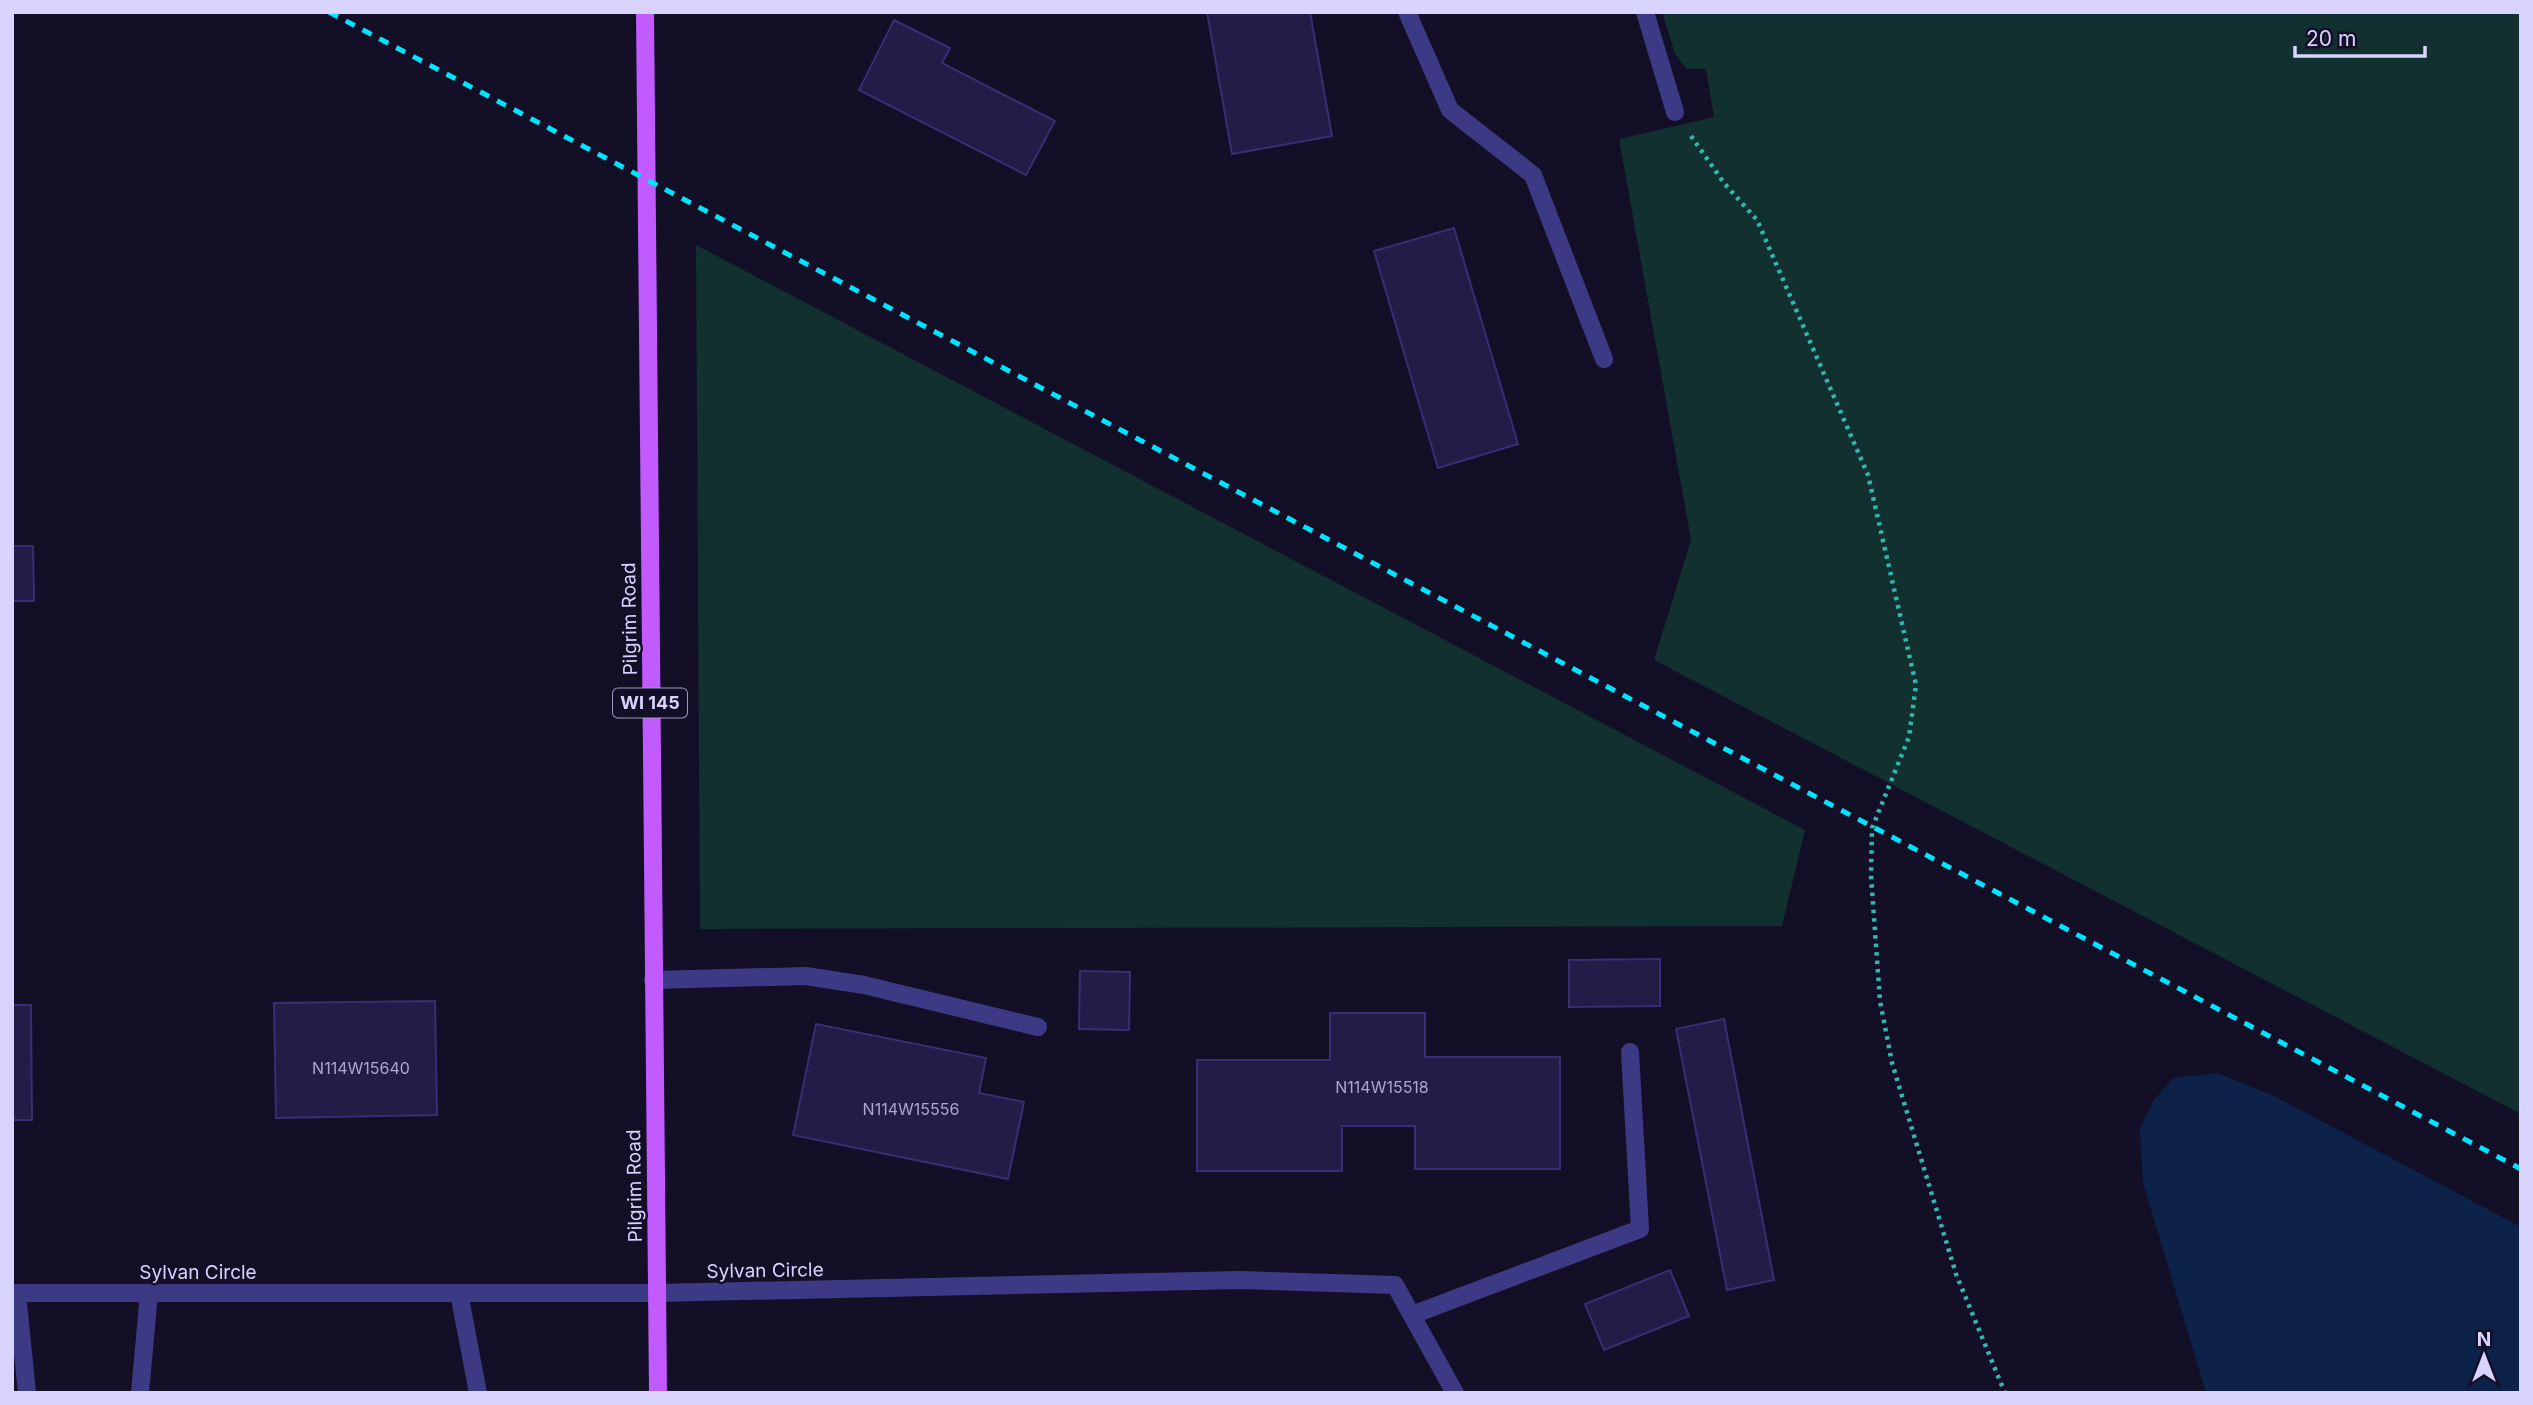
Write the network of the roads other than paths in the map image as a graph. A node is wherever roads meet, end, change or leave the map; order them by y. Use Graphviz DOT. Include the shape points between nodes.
graph roads {
  1 [pos="645,12"];
  2 [pos="1407,12"];
  3 [pos="1645,12"];
  4 [pos="1675,112"];
  5 [pos="1604,359"];
  6 [pos="653,980"];
  7 [pos="1038,1027"];
  8 [pos="1630,1052"];
  9 [pos="14,1293"];
  10 [pos="149,1293"];
  11 [pos="459,1293"];
  12 [pos="657,1293"];
  13 [pos="1412,1315"];
  14 [pos="27,1393"];
  15 [pos="140,1393"];
  16 [pos="478,1393"];
  17 [pos="658,1393"];
  18 [pos="1455,1393"];
  1 -- 6 [label="main road, Pilgrim Road / WI 145"];
  2 -- 5 [label="street" via="1450,110 1533,175"];
  3 -- 4 [label="street"];
  6 -- 7 [label="street" via="806,976 864,985"];
  6 -- 12 [label="main road, Pilgrim Road / WI 145"];
  8 -- 13 [label="street" via="1640,1229"];
  9 -- 10 [label="street, Sylvan Circle"];
  9 -- 14 [label="street"];
  10 -- 11 [label="street, Sylvan Circle"];
  10 -- 15 [label="street"];
  11 -- 12 [label="street, Sylvan Circle"];
  11 -- 16 [label="street"];
  12 -- 13 [label="street, Sylvan Circle" via="1240,1280 1343,1283 1395,1285"];
  12 -- 17 [label="main road, Pilgrim Road / WI 145"];
  13 -- 18 [label="street, Sylvan Circle"];
}
